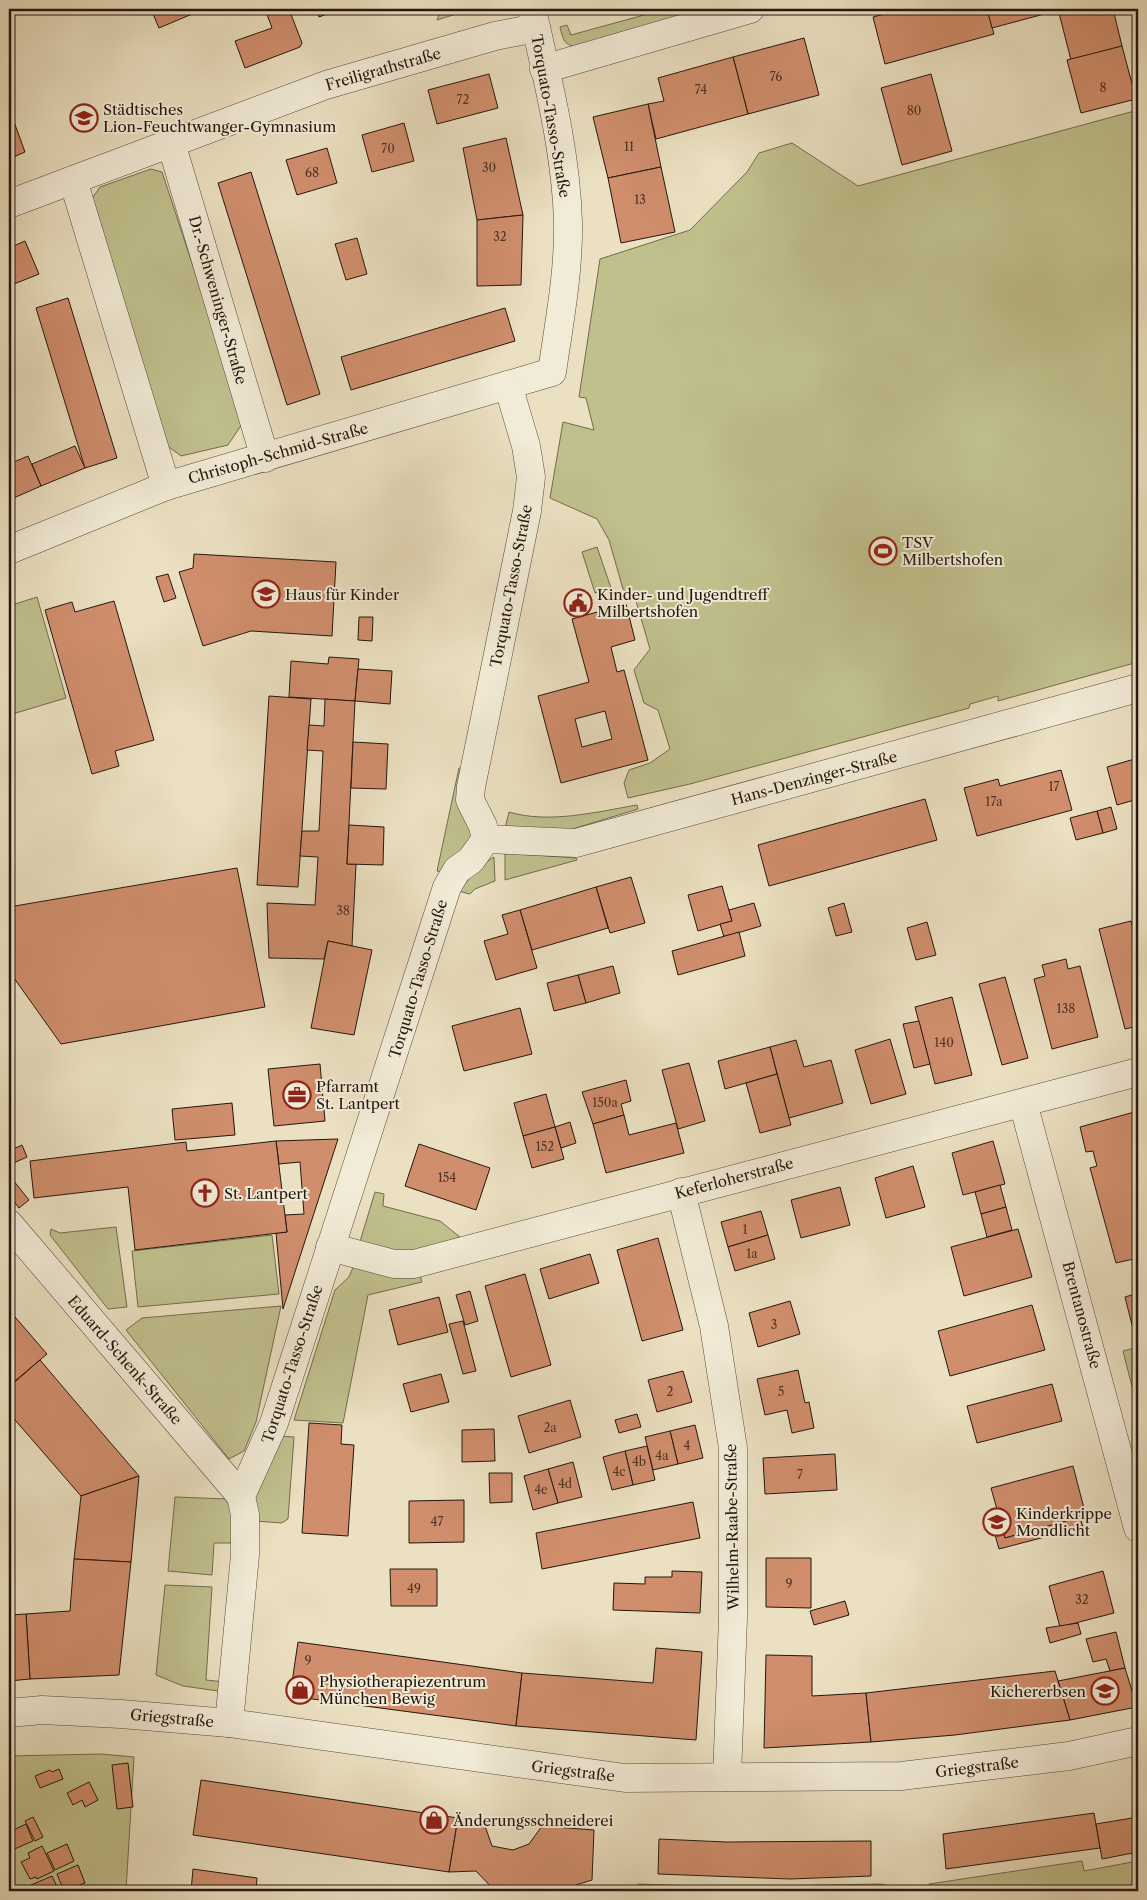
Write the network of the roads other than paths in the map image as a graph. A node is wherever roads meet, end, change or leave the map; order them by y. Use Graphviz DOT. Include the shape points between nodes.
graph roads {
  1 [pos="750,9"];
  2 [pos="534,19"];
  3 [pos="544,68"];
  4 [pos="171,143"];
  5 [pos="72,180"];
  6 [pos="9,204"];
  7 [pos="552,372"];
  8 [pos="508,386"];
  9 [pos="265,458"];
  10 [pos="166,486"];
  11 [pos="9,550"];
  12 [pos="1138,688"];
  13 [pos="486,839"];
  14 [pos="1138,1072"];
  15 [pos="1023,1103"];
  16 [pos="681,1192"];
  17 [pos="9,1224"];
  18 [pos="330,1247"];
  19 [pos="241,1496"];
  20 [pos="1138,1528"];
  21 [pos="9,1713"];
  22 [pos="229,1723"];
  23 [pos="1138,1742"];
  24 [pos="727,1777"];
  1 -- 3 [label="street"];
  2 -- 3 [label="street, Torquato-Tasso-Straße"];
  2 -- 4 [label="street, Freiligrathstraße" via="496,36 326,85"];
  3 -- 7 [label="street, Torquato-Tasso-Straße" via="562,167 568,222 566,273"];
  4 -- 5 [label="street, Freiligrathstraße"];
  4 -- 9 [label="street, Dr.-Schweninger-Straße"];
  5 -- 6 [label="street, Freiligrathstraße"];
  5 -- 10 [label="street"];
  7 -- 8 [label="street, Christoph-Schmid-Straße"];
  8 -- 9 [label="street, Christoph-Schmid-Straße"];
  8 -- 13 [label="street, Torquato-Tasso-Straße" via="526,446 531,477 527,511 471,787 470,800"];
  9 -- 10 [label="street, Christoph-Schmid-Straße"];
  10 -- 11 [label="street, Christoph-Schmid-Straße"];
  12 -- 13 [label="street, Hans-Denzinger-Straße" via="576,843"];
  13 -- 18 [label="street, Torquato-Tasso-Straße" via="446,887"];
  14 -- 15 [label="street, Keferloherstraße"];
  15 -- 16 [label="street, Keferloherstraße"];
  15 -- 20 [label="street, Brentanostraße"];
  16 -- 18 [label="street, Keferloherstraße" via="403,1265"];
  16 -- 24 [label="street, Wilhelm-Raabe-Straße" via="714,1326 733,1448 733,1618"];
  17 -- 19 [label="street, Eduard-Schenk-Straße"];
  18 -- 19 [label="street, Torquato-Tasso-Straße" via="274,1423"];
  19 -- 22 [label="street" via="245,1555"];
  21 -- 22 [label="street, Griegstraße" via="42,1710"];
  22 -- 24 [label="street, Griegstraße" via="625,1778"];
  23 -- 24 [label="street, Griegstraße" via="1069,1756 901,1776"];
}
